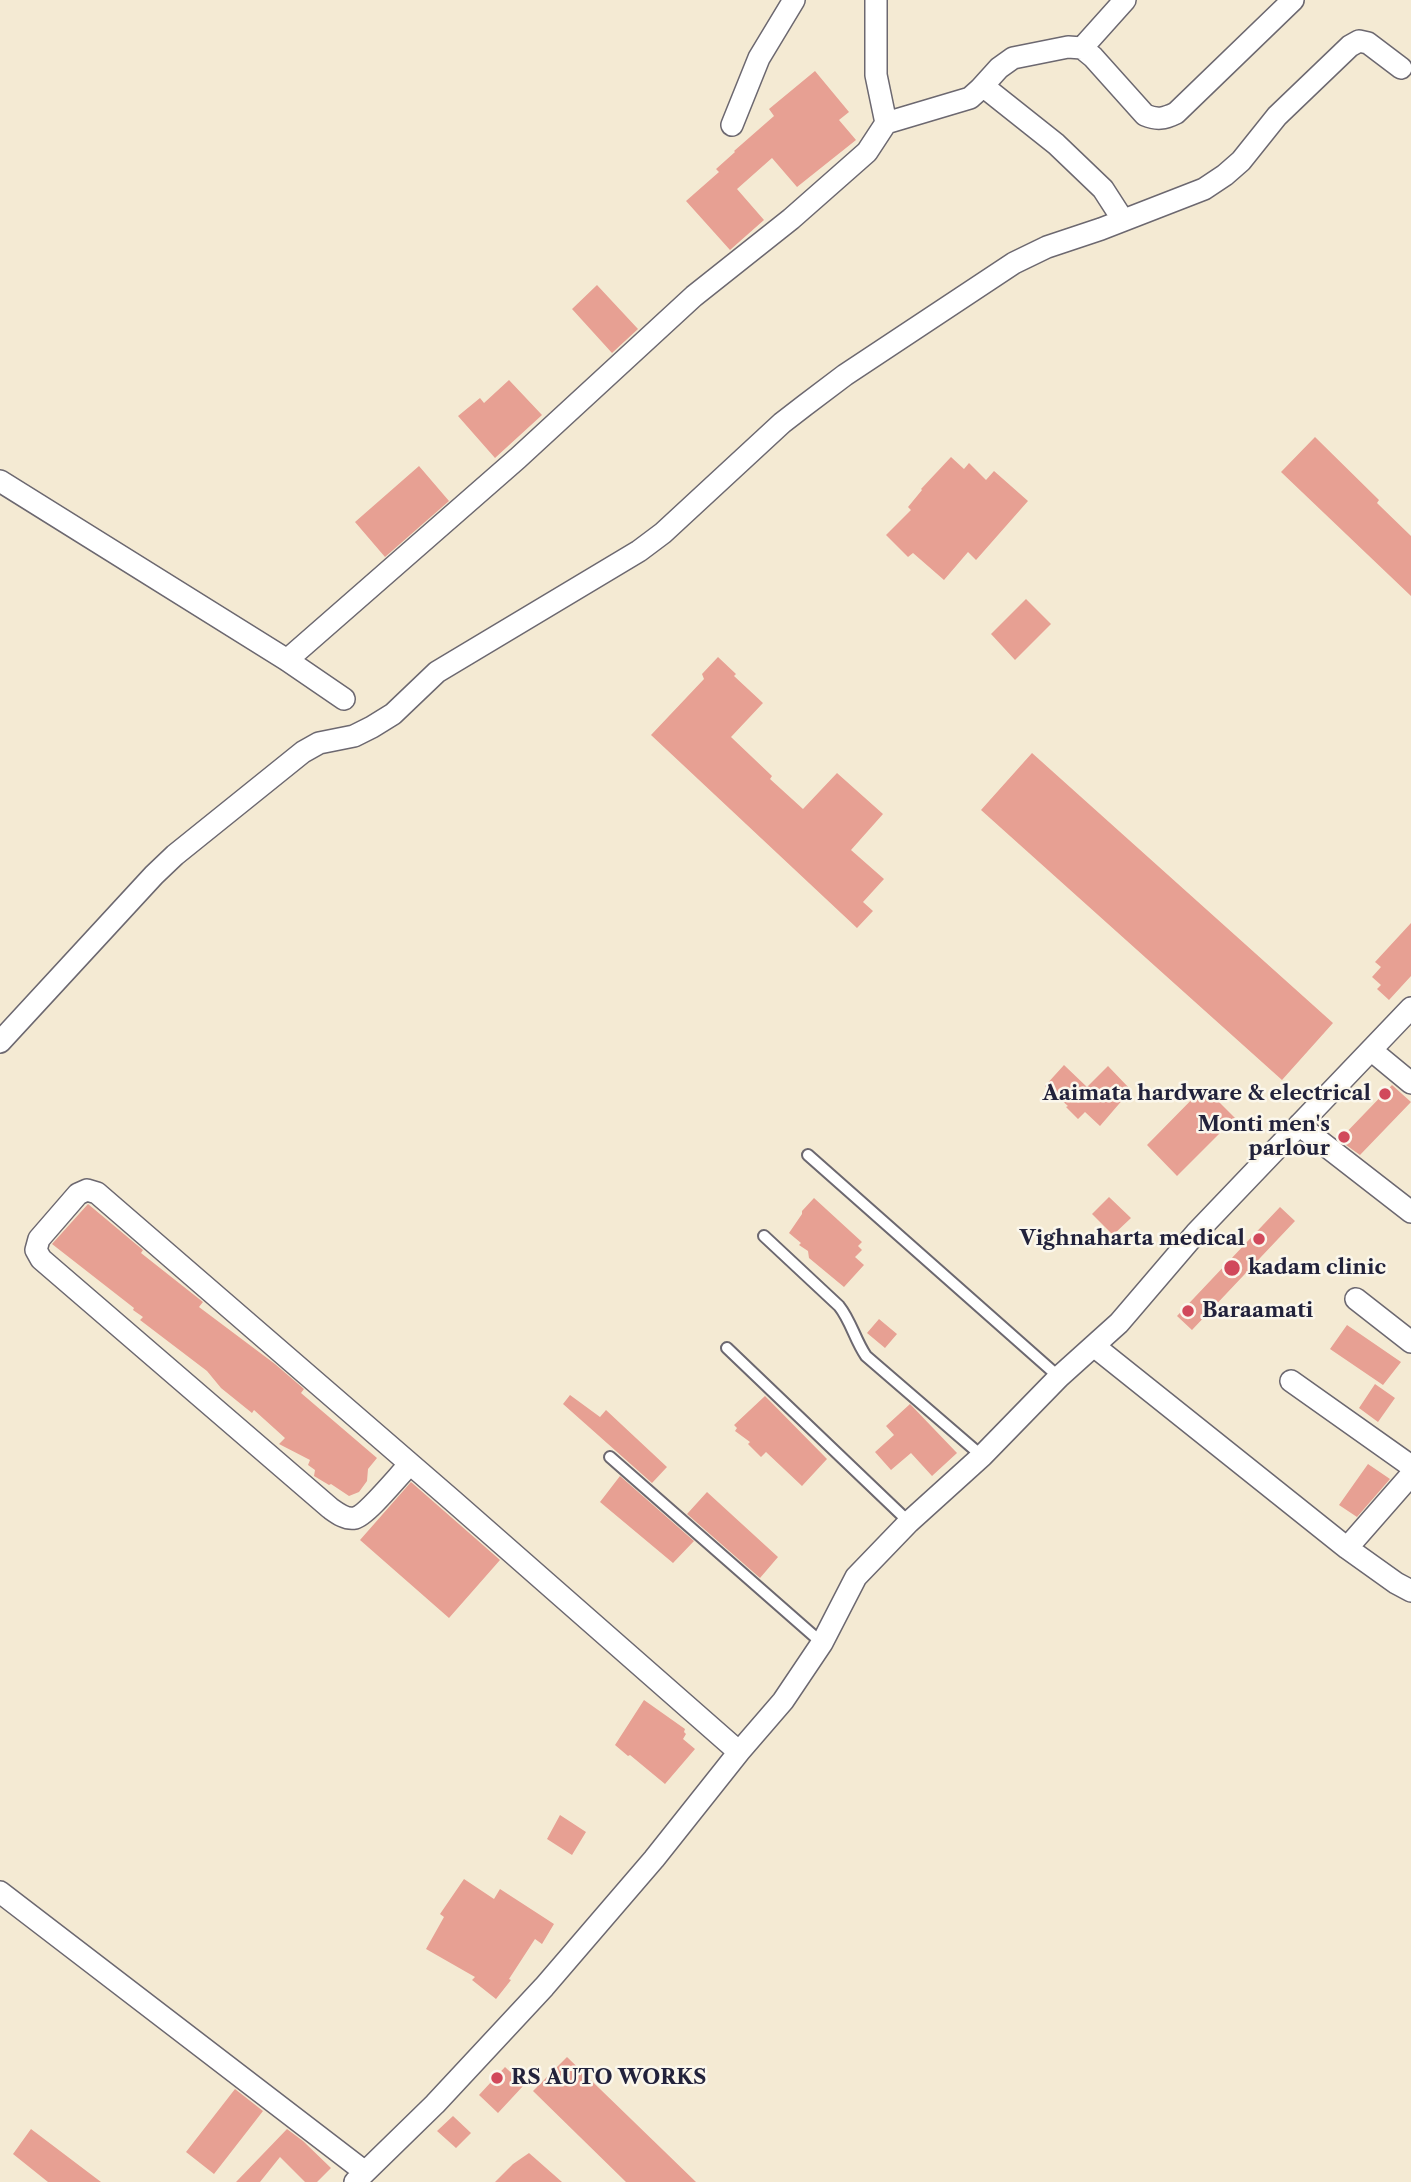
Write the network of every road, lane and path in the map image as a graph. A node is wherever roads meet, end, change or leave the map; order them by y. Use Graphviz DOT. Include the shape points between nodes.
graph roads {
  1 [pos="794,0"];
  2 [pos="1125,0"];
  3 [pos="1293,0"];
  4 [pos="871,4"];
  5 [pos="1082,48"];
  6 [pos="1401,68"];
  7 [pos="983,86"];
  8 [pos="886,123"];
  9 [pos="732,125"];
  10 [pos="1124,220"];
  11 [pos="0,481"];
  12 [pos="287,660"];
  13 [pos="344,699"];
  14 [pos="1411,1008"];
  15 [pos="0,1042"];
  16 [pos="1371,1050"];
  17 [pos="1411,1083"];
  18 [pos="1299,1125"];
  19 [pos="808,1155"];
  20 [pos="1411,1212"];
  21 [pos="764,1236"];
  22 [pos="1356,1299"];
  23 [pos="1411,1342"];
  24 [pos="1094,1346"];
  25 [pos="727,1348"];
  26 [pos="1059,1377"];
  27 [pos="1291,1381"];
  28 [pos="982,1456"];
  29 [pos="610,1457"];
  30 [pos="410,1464"];
  31 [pos="1411,1466"];
  32 [pos="1411,1475"];
  33 [pos="909,1522"];
  34 [pos="1347,1548"];
  35 [pos="1411,1591"];
  36 [pos="822,1643"];
  37 [pos="738,1752"];
  38 [pos="0,1892"];
  39 [pos="360,2177"];
  1 -- 9 [label="street" via="760,58"];
  2 -- 5 [label="street"];
  3 -- 5 [label="street" via="1176,113 1164,119 1144,115"];
  4 -- 8 [label="street" via="876,75"];
  5 -- 7 [label="street" via="1013,58"];
  6 -- 10 [label="street" via="1359,41 1277,116 1225,175 1204,189"];
  7 -- 8 [label="street" via="958,102"];
  7 -- 10 [label="street" via="1056,144 1103,189"];
  8 -- 12 [label="street" via="867,152 694,296"];
  10 -- 15 [label="street" via="1047,247 991,277 804,405 639,551 437,672 372,727 303,752 161,869"];
  11 -- 12 [label="street"];
  12 -- 13 [label="street"];
  14 -- 16 [label="street"];
  16 -- 17 [label="street"];
  16 -- 18 [label="street"];
  18 -- 20 [label="street"];
  18 -- 24 [label="street"];
  19 -- 26 [label="lane"];
  21 -- 28 [label="lane" via="839,1306 866,1356"];
  22 -- 23 [label="street"];
  24 -- 26 [label="street"];
  24 -- 34 [label="street"];
  25 -- 33 [label="lane"];
  26 -- 28 [label="street"];
  27 -- 31 [label="street"];
  28 -- 33 [label="street"];
  29 -- 36 [label="lane"];
  30 -- 30 [label="street" via="97,1193 87,1190 78,1194 39,1239 36,1250 41,1259 344,1517 365,1513"];
  30 -- 37 [label="street"];
  32 -- 34 [label="street"];
  33 -- 36 [label="street" via="856,1577"];
  34 -- 35 [label="street"];
  36 -- 37 [label="street" via="783,1701"];
  37 -- 39 [label="street" via="544,1987"];
  38 -- 39 [label="street"];
}
